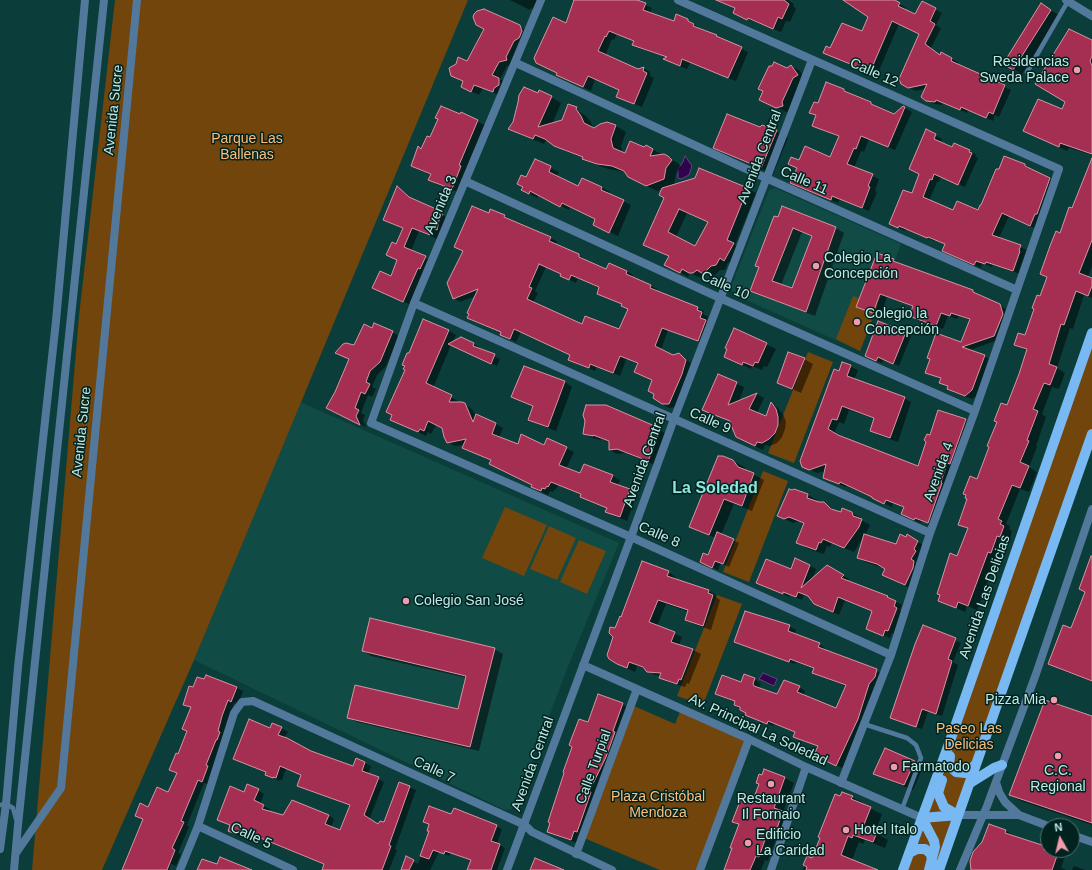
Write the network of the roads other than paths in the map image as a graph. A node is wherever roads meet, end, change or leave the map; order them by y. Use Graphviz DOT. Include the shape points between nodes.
graph roads {
  1 [pos="84,0"];
  2 [pos="104,0"];
  3 [pos="137,0"];
  4 [pos="541,0"];
  5 [pos="678,0"];
  6 [pos="1067,0"];
  7 [pos="1092,16"];
  8 [pos="812,60"];
  9 [pos="516,63"];
  10 [pos="1027,72"];
  11 [pos="1059,169"];
  12 [pos="766,178"];
  13 [pos="465,182"];
  14 [pos="1017,290"];
  15 [pos="720,298"];
  16 [pos="414,303"];
  17 [pos="1092,333"];
  18 [pos="975,411"];
  19 [pos="674,419"];
  20 [pos="371,423"];
  21 [pos="1092,434"];
  22 [pos="1092,509"];
  23 [pos="930,533"];
  24 [pos="631,537"];
  25 [pos="891,655"];
  26 [pos="583,665"];
  27 [pos="636,689"];
  28 [pos="864,724"];
  29 [pos="12,737"];
  30 [pos="749,739"];
  31 [pos="27,740"];
  32 [pos="950,740"];
  33 [pos="950,756"];
  34 [pos="977,762"];
  35 [pos="1002,765"];
  36 [pos="806,767"];
  37 [pos="996,781"];
  38 [pos="841,783"];
  39 [pos="970,783"];
  40 [pos="3,804"];
  41 [pos="902,809"];
  42 [pos="958,815"];
  43 [pos="983,815"];
  44 [pos="1018,815"];
  45 [pos="922,818"];
  46 [pos="1040,823"];
  47 [pos="18,825"];
  48 [pos="525,825"];
  49 [pos="198,826"];
  50 [pos="1080,838"];
  51 [pos="1092,842"];
  52 [pos="0,849"];
  53 [pos="15,853"];
  54 [pos="909,853"];
  55 [pos="576,854"];
  56 [pos="931,866"];
  57 [pos="14,870"];
  58 [pos="180,870"];
  59 [pos="292,870"];
  60 [pos="507,870"];
  61 [pos="612,870"];
  62 [pos="700,870"];
  63 [pos="771,870"];
  64 [pos="903,870"];
  65 [pos="939,870"];
  66 [pos="960,870"];
  1 -- 29 [label="street" via="56,321"];
  2 -- 31 [label="street, Avenida Sucre"];
  3 -- 53 [label="street, Avenida Sucre" via="61,788"];
  4 -- 9 [label="street, Avenida 3"];
  5 -- 8 [label="street, Calle 12"];
  6 -- 7 [label="street"];
  6 -- 10 [label="lane"];
  8 -- 11 [label="street, Calle 12"];
  8 -- 12 [label="street, Avenida Central"];
  9 -- 12 [label="street, Calle 11"];
  9 -- 13 [label="street, Avenida 3"];
  11 -- 14 [label="street, Avenida 4"];
  12 -- 14 [label="street, Calle 11"];
  12 -- 15 [label="street, Avenida Central"];
  13 -- 15 [label="street, Calle 10"];
  13 -- 16 [label="street, Avenida 3"];
  14 -- 18 [label="street, Avenida 4"];
  15 -- 18 [label="street, Calle 10"];
  15 -- 19 [label="street, Avenida Central"];
  16 -- 19 [label="street, Calle 9"];
  16 -- 20 [label="street, Avenida 3"];
  17 -- 32 [label="main road, Avenida Las Delicias"];
  18 -- 23 [label="street, Avenida 4"];
  19 -- 23 [label="street, Calle 9"];
  19 -- 24 [label="street, Avenida Central"];
  20 -- 24 [label="street, Calle 8"];
  21 -- 34 [label="main road"];
  22 -- 35 [label="street"];
  23 -- 25 [label="street, Avenida 4"];
  24 -- 25 [label="street, Calle 8"];
  24 -- 26 [label="street, Avenida Central"];
  25 -- 28 [label="street, Avenida 4"];
  26 -- 27 [label="street, Av. Principal La Soledad"];
  26 -- 48 [label="street, Avenida Central"];
  27 -- 30 [label="street, Av. Principal La Soledad"];
  27 -- 55 [label="street, Calle Turpial"];
  28 -- 38 [label="street, Avenida 4"];
  28 -- 41 [label="lane" via="907,738 916,745 920,758"];
  29 -- 31 [label="street"];
  29 -- 40 [label="street"];
  30 -- 36 [label="street, Av. Principal La Soledad"];
  30 -- 62 [label="street"];
  31 -- 47 [label="street, Avenida Sucre"];
  32 -- 33 [label="main road" via="953,746"];
  32 -- 45 [label="main road, Avenida Las Delicias"];
  33 -- 34 [label="main road" via="949,765 960,773 970,772"];
  33 -- 42 [label="main road" via="938,793 944,807"];
  34 -- 39 [label="main road"];
  35 -- 37 [label="street"];
  35 -- 39 [label="main road"];
  36 -- 38 [label="street, Av. Principal La Soledad"];
  36 -- 63 [label="street"];
  37 -- 43 [label="street"];
  37 -- 44 [label="street" via="1005,802"];
  38 -- 41 [label="street, Av. Principal La Soledad"];
  39 -- 42 [label="main road"];
  40 -- 47 [label="lane" via="13,808"];
  40 -- 52 [label="street"];
  41 -- 45 [label="street, Av. Principal La Soledad"];
  42 -- 43 [label="street"];
  42 -- 45 [label="main road"];
  42 -- 65 [label="main road"];
  43 -- 44 [label="street"];
  43 -- 66 [label="street"];
  44 -- 46 [label="street"];
  45 -- 54 [label="main road, Avenida Las Delicias"];
  45 -- 56 [label="main road" via="934,841"];
  47 -- 53 [label="street, Avenida Sucre"];
  48 -- 49 [label="street, Calle 7" via="253,701 242,702 234,713"];
  48 -- 55 [label="street, Calle 7" via="532,832"];
  48 -- 60 [label="street, Avenida Central"];
  49 -- 58 [label="street"];
  49 -- 59 [label="street, Calle 5"];
  50 -- 51 [label="street"];
  53 -- 57 [label="street, Avenida Sucre"];
  54 -- 56 [label="main road" via="925,849 931,854"];
  54 -- 64 [label="main road, Avenida Las Delicias"];
  55 -- 61 [label="street, Calle 7"];
}
